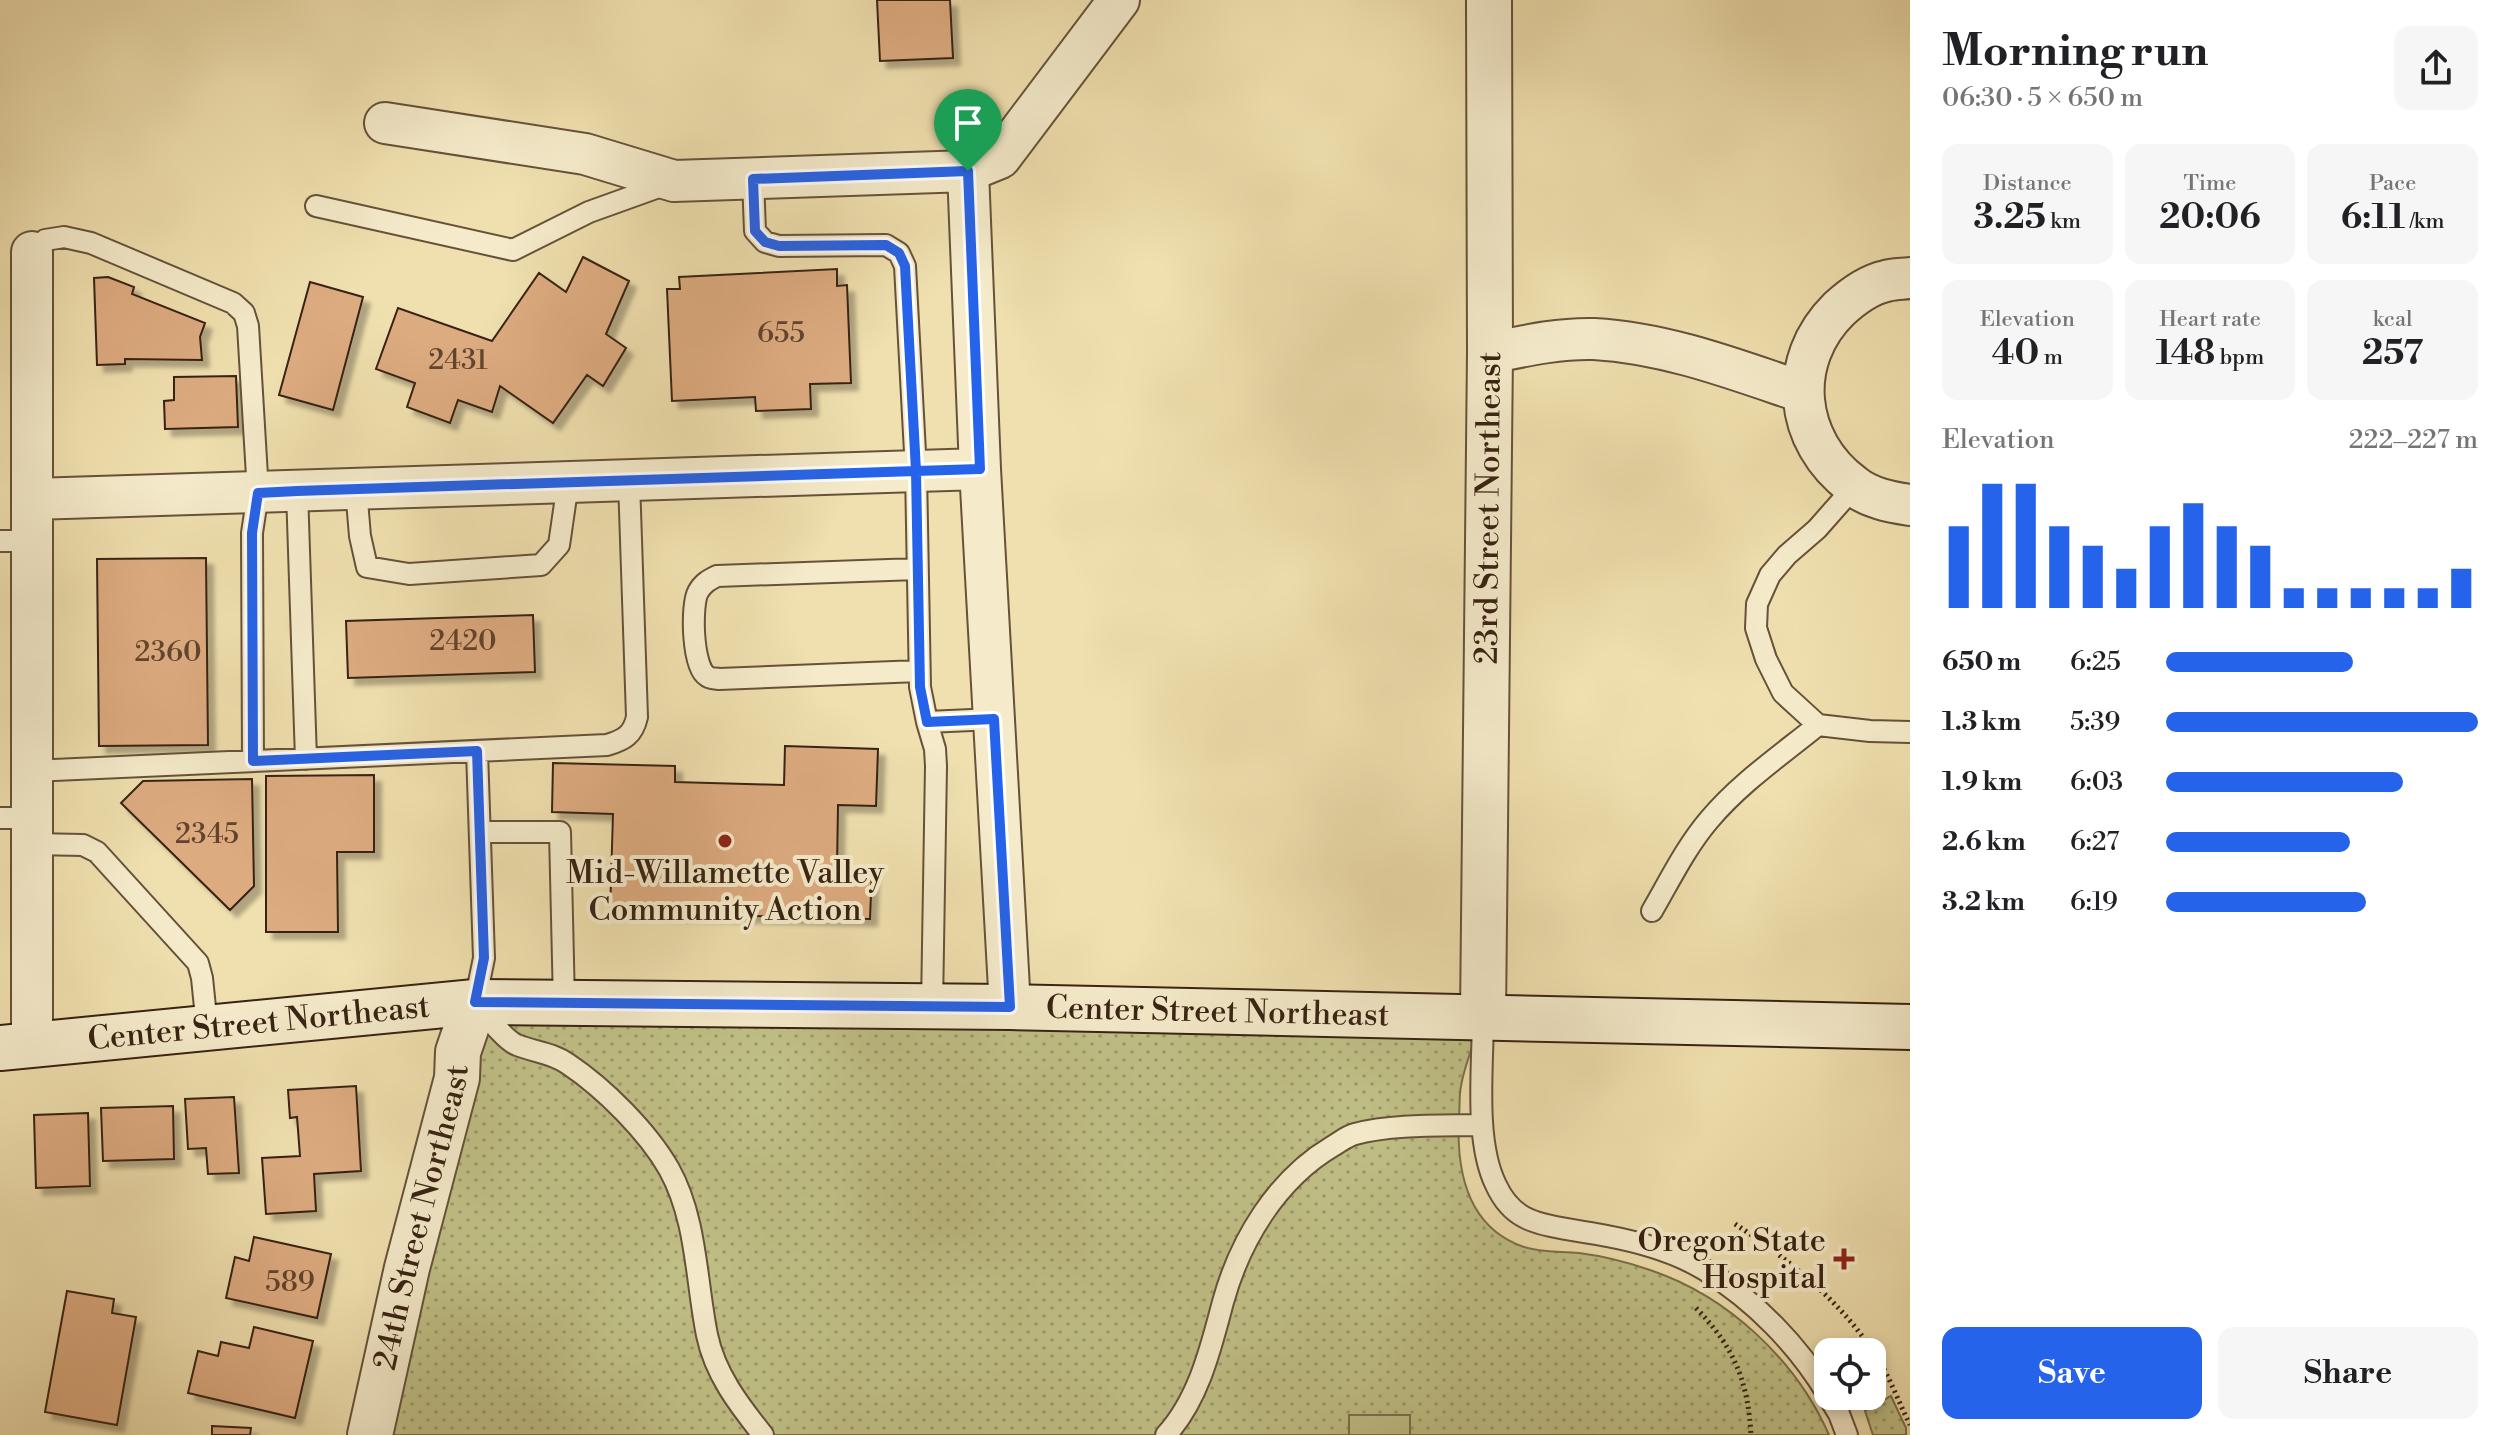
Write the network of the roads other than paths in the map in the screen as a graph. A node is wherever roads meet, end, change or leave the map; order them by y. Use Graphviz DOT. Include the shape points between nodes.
graph roads {
  1 [pos="1119,0"];
  2 [pos="1489,0"];
  3 [pos="385,123"];
  4 [pos="968,171"];
  5 [pos="753,179"];
  6 [pos="674,181"];
  7 [pos="316,206"];
  8 [pos="32,252"];
  9 [pos="1910,278"];
  10 [pos="1490,353"];
  11 [pos="1802,392"];
  12 [pos="980,469"];
  13 [pos="916,471"];
  14 [pos="629,481"];
  15 [pos="568,483"];
  16 [pos="1854,487"];
  17 [pos="356,489"];
  18 [pos="297,491"];
  19 [pos="258,493"];
  20 [pos="33,499"];
  21 [pos="1910,505"];
  22 [pos="16,541"];
  23 [pos="917,569"];
  24 [pos="919,671"];
  25 [pos="994,719"];
  26 [pos="927,722"];
  27 [pos="1818,725"];
  28 [pos="1910,732"];
  29 [pos="477,751"];
  30 [pos="306,759"];
  31 [pos="253,761"];
  32 [pos="32,771"];
  33 [pos="21,827"];
  34 [pos="480,832"];
  35 [pos="1652,911"];
  36 [pos="475,1002"];
  37 [pos="564,1003"];
  38 [pos="932,1006"];
  39 [pos="1010,1007"];
  40 [pos="1483,1016"];
  41 [pos="207,1027"];
  42 [pos="1910,1027"];
  43 [pos="16,1047"];
  44 [pos="1482,1125"];
  45 [pos="1814,1372"];
  46 [pos="1837,1410"];
  47 [pos="370,1435"];
  48 [pos="763,1435"];
  49 [pos="1166,1435"];
  50 [pos="1847,1435"];
  1 -- 4 [label="street" via="1000,158"];
  2 -- 10 [label="main road, 23rd Street Northeast"];
  3 -- 6 [label="street" via="585,154"];
  4 -- 5 [label="street"];
  4 -- 12 [label="street"];
  5 -- 6 [label="street"];
  5 -- 13 [label="lane" via="755,231 765,242 886,245 899,253 905,266"];
  6 -- 7 [label="lane" via="589,212 513,250"];
  8 -- 19 [label="lane" via="45,240 64,237 91,243 233,303 244,313"];
  8 -- 20 [label="street"];
  9 -- 11 [label="street" via="1884,281 1851,297 1825,323 1808,356"];
  10 -- 11 [label="street" via="1549,341 1647,344"];
  10 -- 40 [label="main road, 23rd Street Northeast"];
  11 -- 16 [label="street" via="1809,429 1826,461"];
  12 -- 13 [label="street"];
  12 -- 25 [label="street"];
  13 -- 14 [label="street"];
  13 -- 23 [label="lane"];
  14 -- 15 [label="street"];
  14 -- 29 [label="lane" via="635,729 624,740 607,745"];
  15 -- 17 [label="street"];
  15 -- 17 [label="lane" via="559,545 541,565 409,574 367,567"];
  16 -- 21 [label="street" via="1883,501"];
  16 -- 27 [label="lane" via="1770,575 1757,604 1756,628 1783,693"];
  17 -- 18 [label="street"];
  18 -- 19 [label="street"];
  18 -- 30 [label="lane"];
  19 -- 20 [label="street"];
  19 -- 31 [label="lane" via="252,533"];
  20 -- 22 [label="street"];
  22 -- 32 [label="street"];
  23 -- 24 [label="lane"];
  23 -- 24 [label="lane" via="717,576 705,582 694,601 696,654 706,676"];
  24 -- 26 [label="lane"];
  25 -- 26 [label="lane"];
  25 -- 39 [label="street"];
  26 -- 38 [label="lane" via="936,766"];
  27 -- 28 [label="lane"];
  27 -- 35 [label="lane" via="1709,820"];
  29 -- 30 [label="lane"];
  29 -- 34 [label="lane"];
  30 -- 31 [label="lane"];
  31 -- 32 [label="lane"];
  32 -- 33 [label="street"];
  33 -- 41 [label="lane" via="97,852 198,963"];
  33 -- 43 [label="street"];
  34 -- 36 [label="lane" via="484,958"];
  34 -- 37 [label="lane" via="560,832"];
  36 -- 37 [label="main road, Center Street Northeast"];
  36 -- 41 [label="main road, Center Street Northeast"];
  36 -- 47 [label="main road, 24th Street Northeast" via="458,1052 457,1078"];
  36 -- 48 [label="lane" via="514,1044 567,1063 594,1085 669,1169 690,1230 717,1366"];
  37 -- 38 [label="main road, Center Street Northeast"];
  38 -- 39 [label="main road, Center Street Northeast"];
  39 -- 40 [label="main road, Center Street Northeast"];
  40 -- 42 [label="main road, Center Street Northeast"];
  40 -- 44 [label="lane"];
  41 -- 43 [label="main road, Center Street Northeast"];
  44 -- 45 [label="lane" via="1495,1184 1508,1205 1525,1218 1611,1236 1703,1269 1777,1327"];
  44 -- 49 [label="lane" via="1353,1135 1316,1156 1281,1188 1240,1256 1207,1362"];
  46 -- 50 [label="lane"];
}
